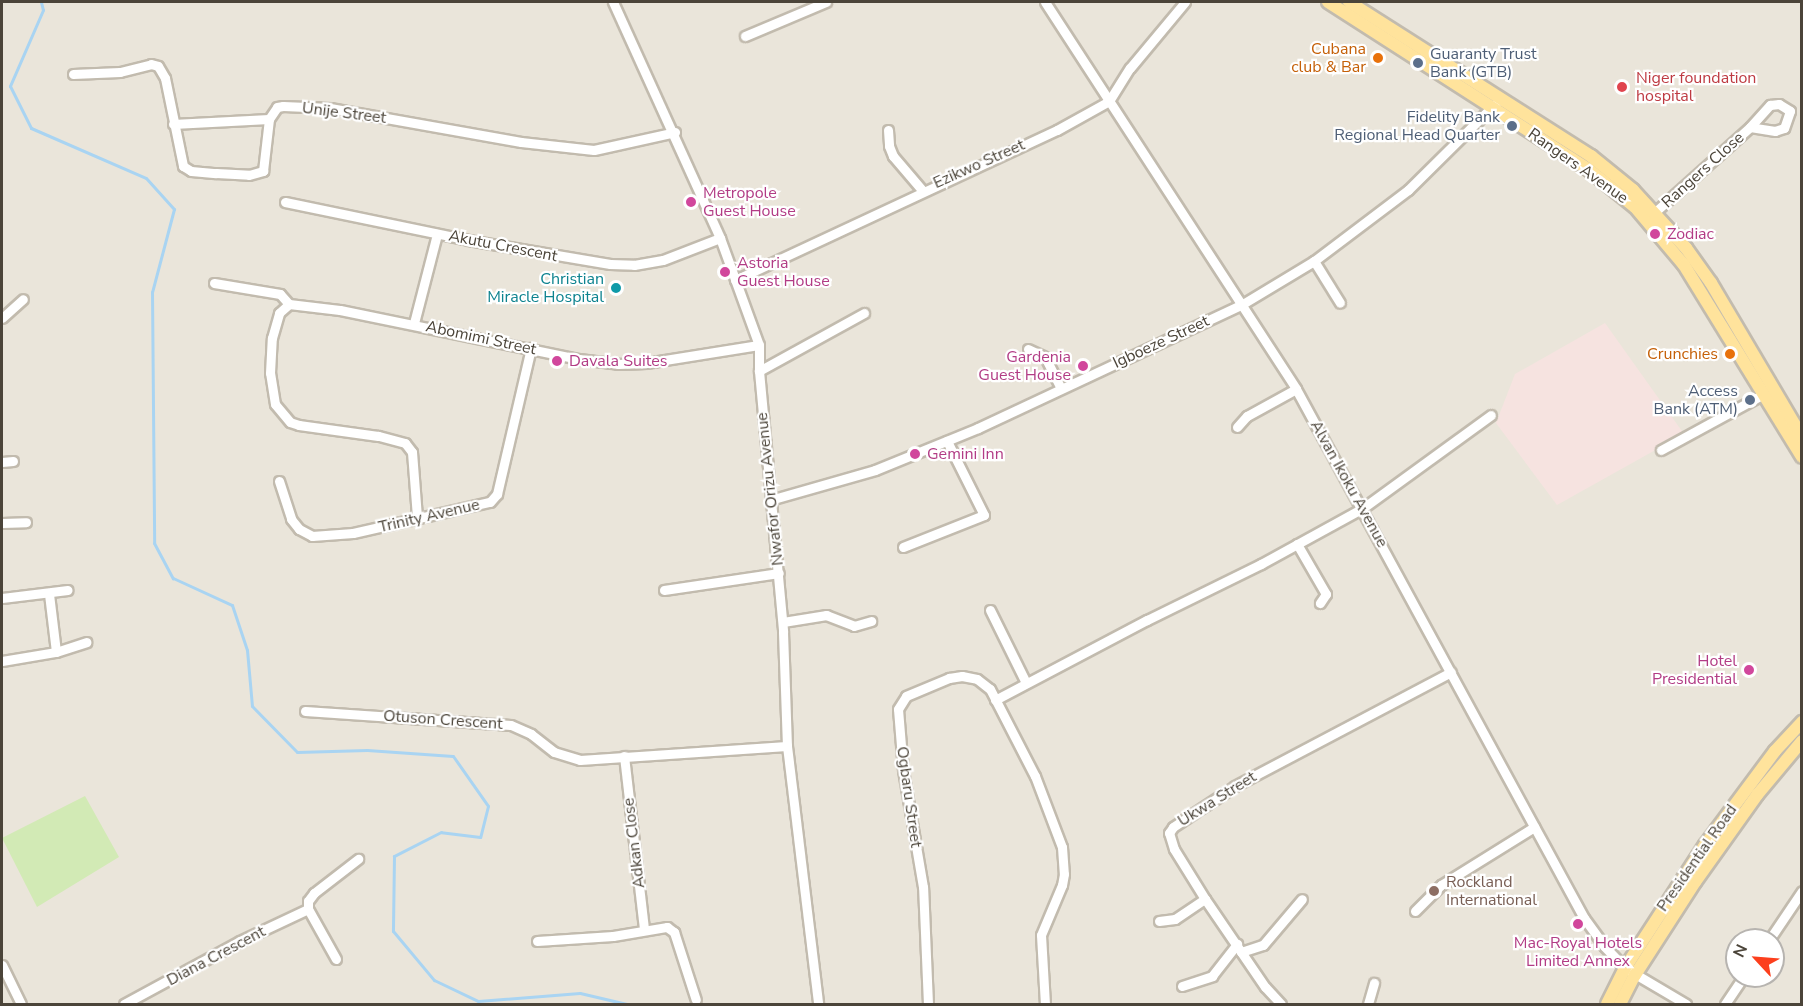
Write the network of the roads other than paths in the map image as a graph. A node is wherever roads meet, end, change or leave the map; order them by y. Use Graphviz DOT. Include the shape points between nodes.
graph roads {
  1 [pos="613,2"];
  2 [pos="826,2"];
  3 [pos="1045,2"];
  4 [pos="1185,2"];
  5 [pos="1328,2"];
  6 [pos="1349,2"];
  7 [pos="745,36"];
  8 [pos="74,74"];
  9 [pos="1109,101"];
  10 [pos="1496,102"];
  11 [pos="269,119"];
  12 [pos="173,124"];
  13 [pos="1750,127"];
  14 [pos="888,129"];
  15 [pos="675,132"];
  16 [pos="922,190"];
  17 [pos="285,202"];
  18 [pos="1655,212"];
  19 [pos="437,234"];
  20 [pos="720,238"];
  21 [pos="1314,261"];
  22 [pos="735,280"];
  23 [pos="214,283"];
  24 [pos="23,299"];
  25 [pos="1340,303"];
  26 [pos="289,304"];
  27 [pos="1241,305"];
  28 [pos="864,313"];
  29 [pos="2,318"];
  30 [pos="414,323"];
  31 [pos="759,345"];
  32 [pos="531,348"];
  33 [pos="1028,349"];
  34 [pos="759,371"];
  35 [pos="1060,388"];
  36 [pos="1296,389"];
  37 [pos="1762,395"];
  38 [pos="1491,415"];
  39 [pos="1237,427"];
  40 [pos="1802,437"];
  41 [pos="947,441"];
  42 [pos="1661,450"];
  43 [pos="1802,457"];
  44 [pos="13,461"];
  45 [pos="2,462"];
  46 [pos="279,481"];
  47 [pos="770,500"];
  48 [pos="1363,508"];
  49 [pos="417,517"];
  50 [pos="2,522"];
  51 [pos="26,522"];
  52 [pos="1297,544"];
  53 [pos="903,548"];
  54 [pos="779,573"];
  55 [pos="68,590"];
  56 [pos="664,590"];
  57 [pos="49,594"];
  58 [pos="2,598"];
  59 [pos="1320,603"];
  60 [pos="990,610"];
  61 [pos="871,621"];
  62 [pos="783,622"];
  63 [pos="86,642"];
  64 [pos="56,652"];
  65 [pos="2,661"];
  66 [pos="1451,672"];
  67 [pos="1026,683"];
  68 [pos="995,700"];
  69 [pos="305,711"];
  70 [pos="1802,722"];
  71 [pos="1802,741"];
  72 [pos="787,746"];
  73 [pos="624,756"];
  74 [pos="1534,827"];
  75 [pos="358,859"];
  76 [pos="1802,891"];
  77 [pos="1205,899"];
  78 [pos="1302,899"];
  79 [pos="309,909"];
  80 [pos="1415,911"];
  81 [pos="1159,921"];
  82 [pos="1777,928"];
  83 [pos="644,929"];
  84 [pos="537,940"];
  85 [pos="1239,948"];
  86 [pos="336,959"];
  87 [pos="2,965"];
  88 [pos="1630,971"];
  89 [pos="1374,983"];
  90 [pos="1182,986"];
  91 [pos="1736,988"];
  92 [pos="696,1000"];
  93 [pos="21,1005"];
  94 [pos="124,1005"];
  95 [pos="818,1005"];
  96 [pos="928,1005"];
  97 [pos="1045,1005"];
  98 [pos="1281,1005"];
  99 [pos="1368,1005"];
  100 [pos="1607,1005"];
  101 [pos="1620,1005"];
  102 [pos="1686,1005"];
  103 [pos="1725,1005"];
  1 -- 15 [label="street, Nwafor Orizu Avenue" via="640,66"];
  2 -- 7 [label="street"];
  3 -- 9 [label="street, Alvan Ikoku Avenue"];
  4 -- 9 [label="street, Ezikwo Street"];
  5 -- 10 [label="main road, Rangers Avenue"];
  6 -- 10 [label="main road, Rangers Avenue"];
  8 -- 12 [label="street" via="158,66 165,78"];
  9 -- 16 [label="street, Ezikwo Street" via="1057,130"];
  9 -- 27 [label="street, Alvan Ikoku Avenue"];
  10 -- 18 [label="main road, Rangers Avenue" via="1591,156"];
  10 -- 21 [label="street, Igboeze Street" via="1408,190"];
  10 -- 37 [label="main road, Rangers Avenue" via="1642,214 1684,265"];
  11 -- 12 [label="street"];
  11 -- 12 [label="street" via="264,170 249,175 186,169"];
  11 -- 15 [label="street, Unije Street" via="277,107 330,108 521,142 594,150"];
  13 -- 18 [label="street, Rangers Close"];
  14 -- 16 [label="street" via="893,156"];
  15 -- 20 [label="street, Nwafor Orizu Avenue"];
  16 -- 22 [label="street, Ezikwo Street"];
  17 -- 19 [label="street, Akutu Crescent"];
  18 -- 40 [label="main road, Rangers Avenue" via="1711,283"];
  19 -- 20 [label="street, Akutu Crescent" via="568,259 634,265 663,260"];
  19 -- 30 [label="street"];
  20 -- 22 [label="street, Nwafor Orizu Avenue"];
  21 -- 25 [label="street"];
  21 -- 27 [label="street, Igboeze Street"];
  22 -- 31 [label="street, Nwafor Orizu Avenue"];
  23 -- 26 [label="street" via="280,294"];
  24 -- 29 [label="street"];
  26 -- 30 [label="street, Abomimi Street"];
  26 -- 49 [label="street" via="279,313 272,338 271,390 280,411 299,425 405,443 412,452"];
  27 -- 35 [label="street, Igboeze Street"];
  27 -- 36 [label="street, Alvan Ikoku Avenue"];
  28 -- 34 [label="street"];
  30 -- 32 [label="street, Abomimi Street"];
  31 -- 32 [label="street, Abomimi Street" via="618,364"];
  31 -- 34 [label="street, Nwafor Orizu Avenue"];
  32 -- 49 [label="street, Trinity Avenue" via="496,497 485,504"];
  33 -- 35 [label="street" via="1045,357"];
  34 -- 47 [label="street, Nwafor Orizu Avenue"];
  35 -- 41 [label="street, Igboeze Street"];
  36 -- 39 [label="street" via="1246,416"];
  36 -- 48 [label="street, Alvan Ikoku Avenue"];
  37 -- 42 [label="street"];
  37 -- 43 [label="main road, Rangers Avenue"];
  38 -- 48 [label="street"];
  41 -- 47 [label="street, Igboeze Street" via="875,470"];
  41 -- 53 [label="street" via="984,515"];
  44 -- 45 [label="street"];
  46 -- 49 [label="street, Trinity Avenue" via="291,519 312,536 353,533"];
  47 -- 54 [label="street, Nwafor Orizu Avenue"];
  48 -- 52 [label="street"];
  48 -- 66 [label="street, Alvan Ikoku Avenue"];
  50 -- 51 [label="street"];
  52 -- 59 [label="street" via="1326,594"];
  52 -- 67 [label="street"];
  54 -- 56 [label="street"];
  54 -- 62 [label="street, Nwafor Orizu Avenue"];
  55 -- 57 [label="street"];
  57 -- 58 [label="street"];
  57 -- 64 [label="street"];
  60 -- 67 [label="street"];
  61 -- 62 [label="street" via="854,626 826,615"];
  62 -- 72 [label="street, Nwafor Orizu Avenue"];
  63 -- 64 [label="street"];
  64 -- 65 [label="street"];
  66 -- 74 [label="street, Alvan Ikoku Avenue"];
  66 -- 77 [label="street, Ukwa Street" via="1268,768 1173,827 1168,833 1170,841"];
  67 -- 68 [label="street"];
  68 -- 96 [label="street, Ogbaru Street" via="983,683 962,676 906,696 899,705 903,770 923,887"];
  68 -- 97 [label="street, Ogbaru Street" via="1035,776 1062,847 1062,885 1041,935"];
  69 -- 73 [label="street, Otuson Crescent" via="496,723 521,728 571,760"];
  70 -- 88 [label="main road, Presidential Road" via="1775,751 1705,845"];
  71 -- 88 [label="main road, Presidential Road" via="1757,795"];
  72 -- 73 [label="street, Otuson Crescent"];
  72 -- 95 [label="street, Nwafor Orizu Avenue"];
  73 -- 83 [label="street, Adkan Close"];
  74 -- 80 [label="street" via="1441,885"];
  74 -- 88 [label="street, Alvan Ikoku Avenue" via="1584,918 1604,946"];
  75 -- 79 [label="street" via="309,897"];
  76 -- 82 [label="street"];
  77 -- 81 [label="street" via="1175,920"];
  77 -- 85 [label="street, Ukwa Street"];
  78 -- 85 [label="street" via="1263,945"];
  79 -- 86 [label="street"];
  79 -- 94 [label="street, Diana Crescent" via="240,941"];
  83 -- 84 [label="street" via="613,936"];
  83 -- 92 [label="street" via="662,926 674,932"];
  85 -- 90 [label="street" via="1212,976"];
  85 -- 98 [label="street, Ukwa Street"];
  87 -- 93 [label="street"];
  88 -- 100 [label="main road, Presidential Road"];
  88 -- 101 [label="main road, Presidential Road"];
  88 -- 102 [label="street, Alvan Ikoku Avenue"];
  89 -- 99 [label="street"];
  91 -- 103 [label="street"];
}
